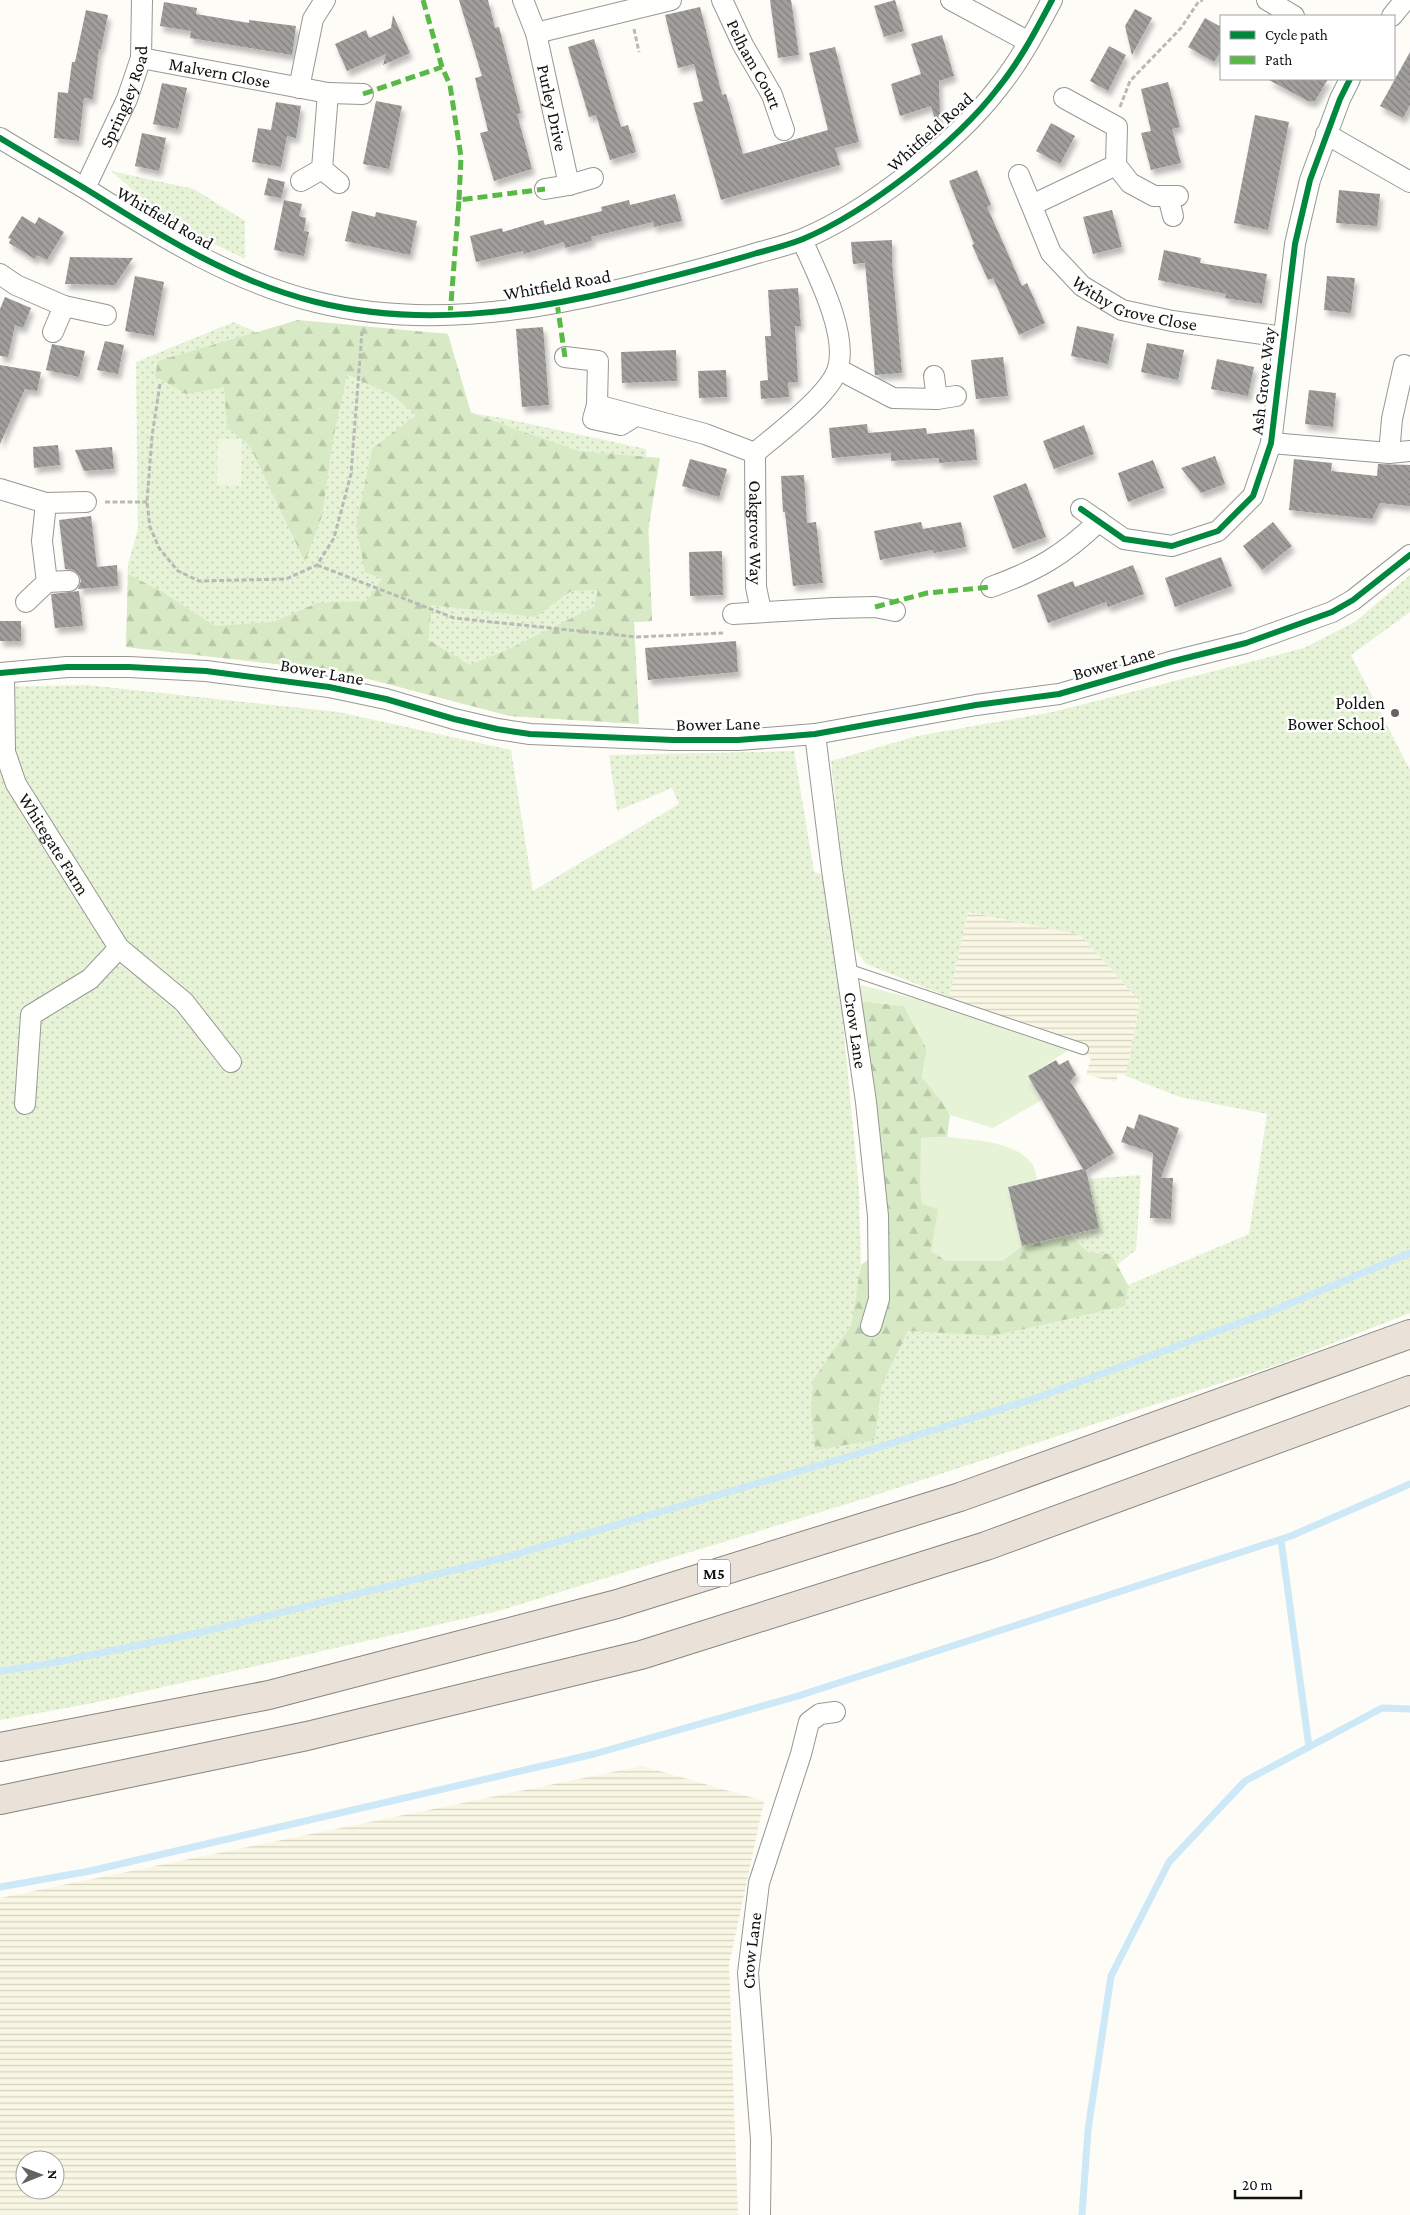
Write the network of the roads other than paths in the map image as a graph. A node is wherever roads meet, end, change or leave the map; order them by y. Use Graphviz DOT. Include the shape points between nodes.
graph roads {
  1 [pos="142,0"];
  2 [pos="325,0"];
  3 [pos="523,0"];
  4 [pos="670,0"];
  5 [pos="722,0"];
  6 [pos="951,0"];
  7 [pos="1052,0"];
  8 [pos="1267,0"];
  9 [pos="1405,0"];
  10 [pos="1292,15"];
  11 [pos="1393,15"];
  12 [pos="536,33"];
  13 [pos="1029,42"];
  14 [pos="141,58"];
  15 [pos="1350,80"];
  16 [pos="299,88"];
  17 [pos="328,93"];
  18 [pos="363,94"];
  19 [pos="1064,98"];
  20 [pos="784,130"];
  21 [pos="1326,134"];
  22 [pos="0,138"];
  23 [pos="1116,165"];
  24 [pos="322,169"];
  25 [pos="1019,175"];
  26 [pos="593,178"];
  27 [pos="300,181"];
  28 [pos="1410,182"];
  29 [pos="338,183"];
  30 [pos="569,185"];
  31 [pos="85,188"];
  32 [pos="545,189"];
  33 [pos="1032,205"];
  34 [pos="1173,216"];
  35 [pos="802,240"];
  36 [pos="0,274"];
  37 [pos="64,306"];
  38 [pos="106,315"];
  39 [pos="53,332"];
  40 [pos="1283,337"];
  41 [pos="566,357"];
  42 [pos="1404,365"];
  43 [pos="838,369"];
  44 [pos="934,376"];
  45 [pos="1271,443"];
  46 [pos="1410,451"];
  47 [pos="755,453"];
  48 [pos="1389,454"];
  49 [pos="0,489"];
  50 [pos="86,502"];
  51 [pos="46,503"];
  52 [pos="1081,509"];
  53 [pos="1100,522"];
  54 [pos="1410,555"];
  55 [pos="69,581"];
  56 [pos="47,582"];
  57 [pos="990,587"];
  58 [pos="26,602"];
  59 [pos="761,611"];
  60 [pos="895,611"];
  61 [pos="733,614"];
  62 [pos="2,673"];
  63 [pos="814,734"];
  64 [pos="119,948"];
  65 [pos="846,969"];
  66 [pos="1083,1049"];
  67 [pos="231,1062"];
  68 [pos="25,1104"];
  69 [pos="871,1326"];
  70 [pos="1410,1334"];
  71 [pos="1410,1390"];
  72 [pos="835,1712"];
  73 [pos="0,1747"];
  74 [pos="0,1800"];
  75 [pos="760,2215"];
  1 -- 14 [label="street, Springley Road"];
  2 -- 16 [label="street" via="313,19"];
  3 -- 12 [label="street, Purley Drive"];
  4 -- 12 [label="street"];
  5 -- 20 [label="street, Pelham Court" via="772,95"];
  6 -- 13 [label="street"];
  7 -- 13 [label="street, Whitfield Road"];
  8 -- 10 [label="street"];
  9 -- 11 [label="street"];
  12 -- 30 [label="street, Purley Drive"];
  13 -- 35 [label="street, Whitfield Road" via="998,88 949,139 844,219"];
  14 -- 16 [label="street, Malvern Close"];
  14 -- 31 [label="street, Springley Road" via="127,100"];
  15 -- 21 [label="street, Ash Grove Way"];
  16 -- 17 [label="street, Malvern Close"];
  17 -- 18 [label="street, Malvern Close"];
  17 -- 24 [label="street"];
  19 -- 23 [label="street" via="1117,127"];
  21 -- 28 [label="street"];
  21 -- 40 [label="street, Ash Grove Way" via="1310,180 1295,244"];
  22 -- 31 [label="street, Whitfield Road"];
  23 -- 33 [label="street"];
  23 -- 34 [label="street" via="1130,183 1154,196 1173,196"];
  24 -- 27 [label="street"];
  24 -- 29 [label="street"];
  25 -- 33 [label="street, Withy Grove Close"];
  26 -- 30 [label="street"];
  30 -- 32 [label="street"];
  31 -- 35 [label="street, Whitfield Road" via="162,236 220,267 266,287 316,302 363,311 450,316 528,309 708,268"];
  33 -- 40 [label="street, Withy Grove Close" via="1051,252 1082,286 1122,310 1172,321"];
  35 -- 43 [label="street" via="834,317 840,348"];
  36 -- 37 [label="street" via="16,285"];
  37 -- 38 [label="street"];
  37 -- 39 [label="street"];
  40 -- 45 [label="street, Ash Grove Way"];
  41 -- 47 [label="street" via="598,361 597,405 593,419 621,425 637,414"];
  42 -- 48 [label="street" via="1392,419"];
  43 -- 44 [label="street" via="893,398 946,397"];
  43 -- 47 [label="street" via="822,393"];
  45 -- 48 [label="street"];
  45 -- 53 [label="street, Ash Grove Way" via="1253,496 1218,531 1172,546 1124,539"];
  46 -- 48 [label="street"];
  47 -- 59 [label="street, Oakgrove Way" via="756,587"];
  49 -- 51 [label="street"];
  50 -- 51 [label="street"];
  51 -- 56 [label="street" via="42,541"];
  52 -- 53 [label="street, Ash Grove Way"];
  53 -- 57 [label="street" via="1074,545 1026,574"];
  54 -- 63 [label="street, Bower Lane" via="1353,600 1332,612 1246,643 1059,694 976,704"];
  55 -- 56 [label="street"];
  56 -- 58 [label="street"];
  59 -- 60 [label="street" via="875,607"];
  59 -- 61 [label="street"];
  62 -- 63 [label="street, Bower Lane" via="67,667 206,671 329,687 386,699 454,720 530,734 738,740"];
  62 -- 64 [label="street, Whitegate Farm" via="5,752 16,784"];
  63 -- 65 [label="street, Crow Lane"];
  64 -- 67 [label="street, Whitegate Farm" via="184,1002"];
  64 -- 68 [label="street" via="90,980 31,1015"];
  65 -- 66 [label="lane"];
  65 -- 69 [label="street, Crow Lane" via="866,1102 878,1216 880,1299"];
  70 -- 73 [label="highway, M5" via="960,1497 617,1604 269,1695"];
  71 -- 74 [label="highway" via="986,1546 641,1655 307,1736"];
  72 -- 75 [label="street, Crow Lane" via="820,1714 809,1722 759,1883 748,1973 761,2140"];
}
